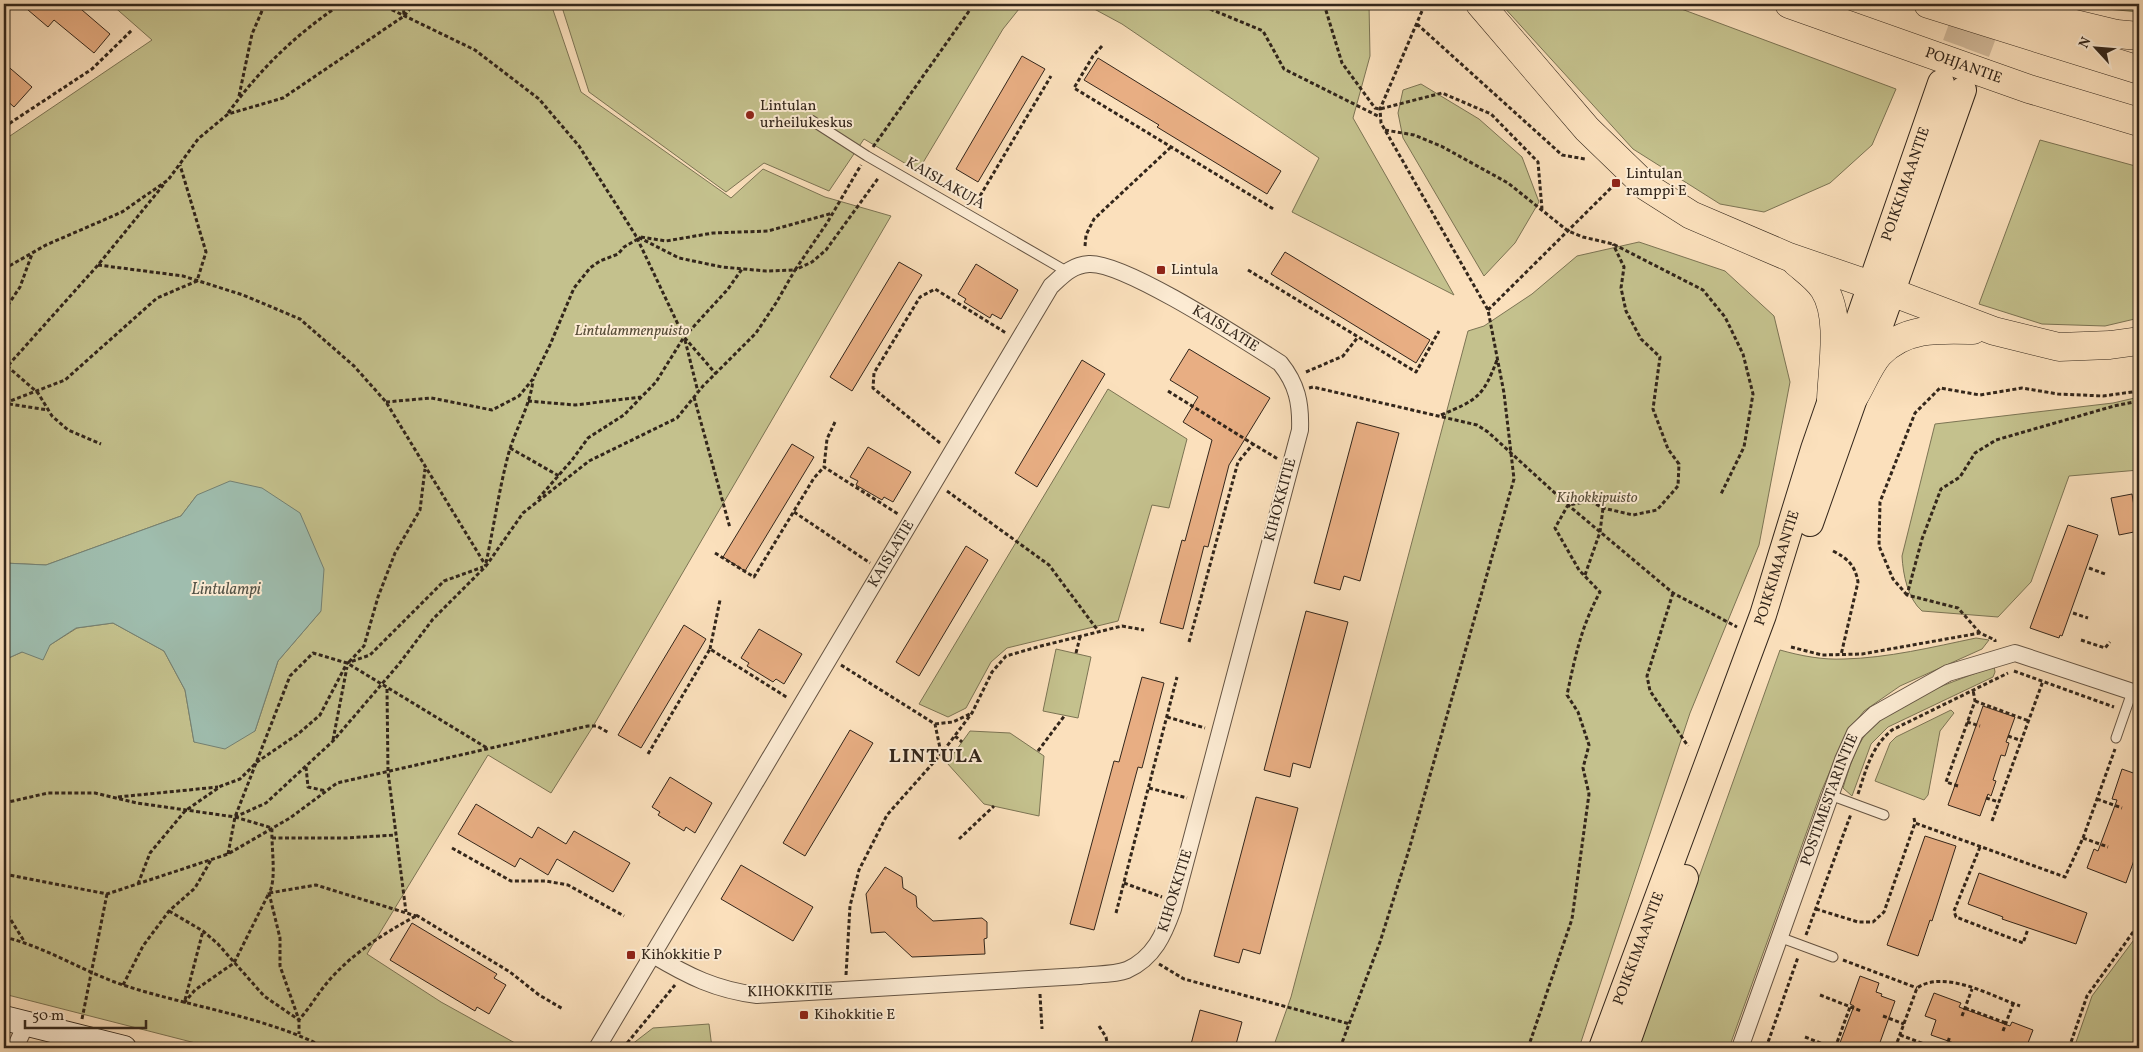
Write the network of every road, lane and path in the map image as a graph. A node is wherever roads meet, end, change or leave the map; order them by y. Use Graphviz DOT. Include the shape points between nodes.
graph roads {
  1 [pos="265,4"];
  2 [pos="341,4"];
  3 [pos="380,4"];
  4 [pos="402,4"];
  5 [pos="414,4"];
  6 [pos="974,4"];
  7 [pos="1198,4"];
  8 [pos="1324,4"];
  9 [pos="1425,4"];
  10 [pos="1480,4"];
  11 [pos="1789,4"];
  12 [pos="1928,4"];
  13 [pos="1992,4"];
  14 [pos="404,16"];
  15 [pos="1417,24"];
  16 [pos="132,30"];
  17 [pos="2139,36"];
  18 [pos="1102,46"];
  19 [pos="2139,70"];
  20 [pos="1051,76"];
  21 [pos="1952,87"];
  22 [pos="239,99"];
  23 [pos="1380,109"];
  24 [pos="228,114"];
  25 [pos="1380,117"];
  26 [pos="811,120"];
  27 [pos="2139,122"];
  28 [pos="4,126"];
  29 [pos="1385,130"];
  30 [pos="1171,147"];
  31 [pos="867,156"];
  32 [pos="1589,162"];
  33 [pos="180,164"];
  34 [pos="886,167"];
  35 [pos="1610,178"];
  36 [pos="168,180"];
  37 [pos="980,196"];
  38 [pos="1275,210"];
  39 [pos="1542,210"];
  40 [pos="833,213"];
  41 [pos="1568,231"];
  42 [pos="636,238"];
  43 [pos="1613,244"];
  44 [pos="1085,246"];
  45 [pos="33,253"];
  46 [pos="1788,257"];
  47 [pos="98,265"];
  48 [pos="742,269"];
  49 [pos="4,270"];
  50 [pos="795,270"];
  51 [pos="1248,270"];
  52 [pos="1066,271"];
  53 [pos="197,281"];
  54 [pos="1880,288"];
  55 [pos="1488,310"];
  56 [pos="4,311"];
  57 [pos="1439,331"];
  58 [pos="1994,331"];
  59 [pos="1008,334"];
  60 [pos="684,337"];
  61 [pos="1358,337"];
  62 [pos="2139,341"];
  63 [pos="1497,358"];
  64 [pos="1280,362"];
  65 [pos="7,366"];
  66 [pos="4,370"];
  67 [pos="1306,372"];
  68 [pos="716,374"];
  69 [pos="533,379"];
  70 [pos="1168,391"];
  71 [pos="2139,391"];
  72 [pos="698,392"];
  73 [pos="1298,392"];
  74 [pos="38,393"];
  75 [pos="642,397"];
  76 [pos="694,397"];
  77 [pos="1842,399"];
  78 [pos="528,401"];
  79 [pos="386,402"];
  80 [pos="2139,402"];
  81 [pos="5,403"];
  82 [pos="48,410"];
  83 [pos="1440,415"];
  84 [pos="835,422"];
  85 [pos="101,444"];
  86 [pos="943,444"];
  87 [pos="1252,444"];
  88 [pos="510,448"];
  89 [pos="1512,452"];
  90 [pos="1279,460"];
  91 [pos="824,467"];
  92 [pos="425,468"];
  93 [pos="559,476"];
  94 [pos="945,490"];
  95 [pos="1721,494"];
  96 [pos="533,505"];
  97 [pos="1568,505"];
  98 [pos="1603,508"];
  99 [pos="794,512"];
  100 [pos="901,516"];
  101 [pos="730,528"];
  102 [pos="2136,531"];
  103 [pos="1600,532"];
  104 [pos="2139,543"];
  105 [pos="1833,551"];
  106 [pos="715,553"];
  107 [pos="871,564"];
  108 [pos="486,566"];
  109 [pos="2089,568"];
  110 [pos="2105,574"];
  111 [pos="1585,575"];
  112 [pos="1673,594"];
  113 [pos="1907,595"];
  114 [pos="720,600"];
  115 [pos="2073,613"];
  116 [pos="2088,618"];
  117 [pos="1738,628"];
  118 [pos="1144,630"];
  119 [pos="1099,632"];
  120 [pos="1980,633"];
  121 [pos="1080,636"];
  122 [pos="2081,640"];
  123 [pos="1189,642"];
  124 [pos="2110,642"];
  125 [pos="1791,647"];
  126 [pos="710,649"];
  127 [pos="1076,653"];
  128 [pos="1841,655"];
  129 [pos="830,658"];
  130 [pos="1998,658"];
  131 [pos="348,663"];
  132 [pos="1177,677"];
  133 [pos="2043,681"];
  134 [pos="381,685"];
  135 [pos="387,689"];
  136 [pos="1973,690"];
  137 [pos="2136,693"];
  138 [pos="791,700"];
  139 [pos="1975,701"];
  140 [pos="2126,711"];
  141 [pos="972,713"];
  142 [pos="1065,715"];
  143 [pos="1167,717"];
  144 [pos="2029,721"];
  145 [pos="1967,722"];
  146 [pos="935,724"];
  147 [pos="1980,726"];
  148 [pos="1208,729"];
  149 [pos="609,733"];
  150 [pos="955,736"];
  151 [pos="2008,736"];
  152 [pos="2116,738"];
  153 [pos="2022,741"];
  154 [pos="332,742"];
  155 [pos="962,742"];
  156 [pos="1688,746"];
  157 [pos="488,749"];
  158 [pos="1038,752"];
  159 [pos="648,754"];
  160 [pos="941,754"];
  161 [pos="257,762"];
  162 [pos="306,766"];
  163 [pos="388,772"];
  164 [pos="220,786"];
  165 [pos="1958,786"];
  166 [pos="1149,788"];
  167 [pos="326,791"];
  168 [pos="1830,795"];
  169 [pos="114,798"];
  170 [pos="1986,798"];
  171 [pos="1189,799"];
  172 [pos="2097,799"];
  173 [pos="1999,802"];
  174 [pos="4,803"];
  175 [pos="1854,804"];
  176 [pos="994,806"];
  177 [pos="2122,808"];
  178 [pos="185,811"];
  179 [pos="1884,815"];
  180 [pos="236,817"];
  181 [pos="1914,818"];
  182 [pos="1992,821"];
  183 [pos="1915,823"];
  184 [pos="272,828"];
  185 [pos="395,835"];
  186 [pos="272,838"];
  187 [pos="2083,838"];
  188 [pos="959,839"];
  189 [pos="1980,847"];
  190 [pos="2108,847"];
  191 [pos="452,848"];
  192 [pos="228,854"];
  193 [pos="210,860"];
  194 [pos="4,874"];
  195 [pos="1124,883"];
  196 [pos="138,884"];
  197 [pos="269,893"];
  198 [pos="107,894"];
  199 [pos="1163,897"];
  200 [pos="4,909"];
  201 [pos="1816,909"];
  202 [pos="169,911"];
  203 [pos="406,912"];
  204 [pos="1116,913"];
  205 [pos="416,915"];
  206 [pos="624,916"];
  207 [pos="2139,924"];
  208 [pos="2028,929"];
  209 [pos="202,930"];
  210 [pos="4,937"];
  211 [pos="1779,937"];
  212 [pos="24,941"];
  213 [pos="1802,946"];
  214 [pos="653,955"];
  215 [pos="1833,957"];
  216 [pos="234,963"];
  217 [pos="1161,966"];
  218 [pos="92,972"];
  219 [pos="682,972"];
  220 [pos="845,978"];
  221 [pos="123,985"];
  222 [pos="1917,988"];
  223 [pos="1972,989"];
  224 [pos="1040,991"];
  225 [pos="1820,995"];
  226 [pos="184,1004"];
  227 [pos="2013,1004"];
  228 [pos="2020,1006"];
  229 [pos="1850,1007"];
  230 [pos="1965,1008"];
  231 [pos="564,1009"];
  232 [pos="1861,1011"];
  233 [pos="1883,1016"];
  234 [pos="1962,1016"];
  235 [pos="299,1020"];
  236 [pos="15,1021"];
  237 [pos="2006,1023"];
  238 [pos="1350,1024"];
  239 [pos="1904,1024"];
  240 [pos="1099,1026"];
  241 [pos="1042,1029"];
  242 [pos="2003,1031"];
  243 [pos="299,1034"];
  244 [pos="1900,1035"];
  245 [pos="1950,1036"];
  246 [pos="77,1037"];
  247 [pos="1805,1037"];
  248 [pos="15,1048"];
  249 [pos="124,1048"];
  250 [pos="326,1048"];
  251 [pos="597,1048"];
  252 [pos="623,1048"];
  253 [pos="1108,1048"];
  254 [pos="1340,1048"];
  255 [pos="1528,1048"];
  256 [pos="1602,1048"];
  257 [pos="1624,1048"];
  258 [pos="1740,1048"];
  259 [pos="1766,1048"];
  260 [pos="1834,1048"];
  261 [pos="1895,1048"];
  262 [pos="1935,1048"];
  263 [pos="1946,1048"];
  264 [pos="2069,1048"];
  1 -- 22 [label="path" via="252,34"];
  2 -- 22 [label="path" via="311,25 267,65"];
  3 -- 14 [label="path"];
  4 -- 14 [label="path"];
  5 -- 14 [label="path"];
  6 -- 31 [label="path"];
  7 -- 25 [label="path" via="1263,31 1284,69"];
  8 -- 23 [label="path" via="1342,63 1375,108"];
  9 -- 15 [label="path"];
  10 -- 46 [label="highway" via="1587,129 1648,187 1691,215"];
  11 -- 27 [label="highway, POHJANTIE" via="2029,89"];
  12 -- 19 [label="highway"];
  13 -- 17 [label="highway" via="2108,32"];
  14 -- 24 [label="path" via="283,98"];
  14 -- 42 [label="path" via="475,50 539,99 579,146"];
  15 -- 23 [label="path"];
  15 -- 32 [label="path" via="1562,155 1582,157"];
  16 -- 28 [label="path" via="92,70"];
  18 -- 30 [label="path" via="1074,88"];
  20 -- 37 [label="path"];
  21 -- 54 [label="main road, POIKKIMAANTIE"];
  22 -- 24 [label="path"];
  23 -- 25 [label="path"];
  23 -- 39 [label="path" via="1442,93 1491,114 1538,162"];
  24 -- 33 [label="path" via="198,139"];
  25 -- 29 [label="path"];
  26 -- 31 [label="lane, KAISLAKUJA"];
  29 -- 39 [label="path" via="1414,135 1441,146 1508,183"];
  29 -- 55 [label="path"];
  30 -- 38 [label="path"];
  30 -- 44 [label="path" via="1094,219 1086,235"];
  31 -- 34 [label="lane, KAISLAKUJA"];
  31 -- 40 [label="path"];
  33 -- 36 [label="path"];
  33 -- 53 [label="path" via="206,252"];
  34 -- 50 [label="path" via="826,250"];
  34 -- 52 [label="lane, KAISLAKUJA"];
  35 -- 41 [label="path" via="1616,183"];
  36 -- 45 [label="path" via="122,212"];
  36 -- 47 [label="path"];
  39 -- 41 [label="path"];
  40 -- 42 [label="path" via="768,231 666,241"];
  40 -- 50 [label="path"];
  41 -- 43 [label="path"];
  41 -- 55 [label="path"];
  42 -- 48 [label="path" via="679,258"];
  42 -- 60 [label="path"];
  42 -- 69 [label="path" via="618,254 590,268 574,288"];
  43 -- 95 [label="path" via="1703,290 1725,318 1743,354 1753,394 1744,447"];
  43 -- 98 [label="path" via="1624,267 1621,288 1626,311 1641,339 1660,357 1653,410 1668,449 1679,464 1678,486 1658,510 1633,515"];
  45 -- 49 [label="path"];
  45 -- 56 [label="path" via="20,287"];
  46 -- 54 [label="highway"];
  46 -- 77 [label="highway" via="1813,276 1824,289 1833,309"];
  47 -- 53 [label="path"];
  47 -- 65 [label="path"];
  48 -- 50 [label="path"];
  48 -- 60 [label="path"];
  50 -- 68 [label="path" via="756,332"];
  51 -- 61 [label="path"];
  52 -- 64 [label="street, KAISLATIE" via="1089,264 1106,265 1201,314"];
  52 -- 129 [label="street, KAISLATIE" via="1051,286"];
  53 -- 74 [label="path" via="157,298 65,380"];
  53 -- 79 [label="path" via="243,295 300,319 354,366"];
  54 -- 58 [label="highway"];
  54 -- 77 [label="main road, POIKKIMAANTIE"];
  55 -- 63 [label="path"];
  57 -- 61 [label="path" via="1416,372"];
  58 -- 62 [label="highway" via="2059,347"];
  58 -- 77 [label="highway" via="1934,329 1903,335 1879,354"];
  59 -- 86 [label="path" via="935,289 920,297 874,373 873,388"];
  60 -- 68 [label="path"];
  60 -- 72 [label="path"];
  60 -- 75 [label="path" via="656,382"];
  61 -- 67 [label="path" via="1343,356"];
  63 -- 83 [label="path" via="1487,386 1471,402"];
  63 -- 89 [label="path"];
  64 -- 73 [label="street, KIHOKKITIE"];
  65 -- 66 [label="path"];
  65 -- 74 [label="path"];
  68 -- 72 [label="path"];
  69 -- 78 [label="path" via="532,395"];
  69 -- 79 [label="path" via="519,396 492,410 431,398"];
  70 -- 87 [label="path"];
  71 -- 113 [label="path" via="2103,396 2022,388 1980,395 1940,388 1915,413 1880,502 1879,546 1893,579"];
  72 -- 76 [label="path"];
  73 -- 83 [label="path" via="1313,387"];
  73 -- 219 [label="street, KIHOKKITIE" via="1300,430 1173,909 1162,938 1149,954 1126,970 1080,976 783,995 730,992"];
  74 -- 81 [label="path"];
  74 -- 82 [label="path"];
  75 -- 78 [label="path" via="575,405"];
  75 -- 93 [label="path" via="624,415 588,438"];
  76 -- 96 [label="path" via="677,418 589,461"];
  76 -- 101 [label="path"];
  77 -- 256 [label="main road, POIKKIMAANTIE"];
  77 -- 257 [label="main road, POIKKIMAANTIE"];
  78 -- 88 [label="path"];
  79 -- 92 [label="path"];
  80 -- 113 [label="path" via="2006,437 1975,453 1960,477 1941,489 1922,539"];
  81 -- 82 [label="path"];
  82 -- 85 [label="path" via="68,430"];
  83 -- 89 [label="path" via="1477,425"];
  84 -- 91 [label="path" via="827,439"];
  87 -- 90 [label="path"];
  87 -- 123 [label="path" via="1238,462"];
  88 -- 93 [label="path"];
  88 -- 108 [label="path" via="499,486"];
  89 -- 97 [label="path"];
  89 -- 238 [label="path" via="1514,479 1408,853"];
  91 -- 99 [label="path"];
  91 -- 100 [label="path"];
  92 -- 108 [label="path"];
  92 -- 131 [label="path" via="420,510 395,553 364,646"];
  93 -- 96 [label="path"];
  94 -- 119 [label="path" via="1049,566"];
  96 -- 108 [label="path" via="523,513"];
  97 -- 98 [label="path" via="1590,501"];
  97 -- 103 [label="path"];
  97 -- 111 [label="path" via="1554,528"];
  98 -- 103 [label="path"];
  99 -- 106 [label="path" via="754,577"];
  99 -- 107 [label="path"];
  102 -- 104 [label="path"];
  103 -- 111 [label="path"];
  103 -- 112 [label="path"];
  105 -- 128 [label="path" via="1850,562 1856,570 1858,582"];
  108 -- 131 [label="path" via="444,581 370,655"];
  108 -- 134 [label="path" via="432,619"];
  109 -- 110 [label="path"];
  111 -- 255 [label="path" via="1600,592 1586,619 1567,695 1578,712 1588,745 1583,768 1589,794 1572,919"];
  112 -- 117 [label="path"];
  112 -- 156 [label="path" via="1647,676 1650,691"];
  113 -- 120 [label="path" via="1958,608"];
  114 -- 126 [label="path"];
  115 -- 116 [label="path"];
  118 -- 119 [label="path" via="1122,626"];
  119 -- 121 [label="path"];
  120 -- 128 [label="path"];
  120 -- 130 [label="path" via="1995,640"];
  121 -- 127 [label="path"];
  121 -- 141 [label="path" via="1006,656 992,672"];
  122 -- 124 [label="path" via="2105,648"];
  125 -- 128 [label="path" via="1822,655"];
  126 -- 138 [label="path"];
  126 -- 159 [label="path"];
  129 -- 146 [label="path"];
  129 -- 214 [label="street, KAISLATIE"];
  130 -- 137 [label="street, POSTIMESTARINTIE" via="2016,653"];
  130 -- 168 [label="street, POSTIMESTARINTIE" via="1948,673 1875,714 1855,733"];
  131 -- 134 [label="path"];
  131 -- 154 [label="path"];
  131 -- 161 [label="path" via="320,714 298,734"];
  131 -- 161 [label="path" via="313,653 290,676"];
  132 -- 143 [label="path"];
  133 -- 136 [label="path" via="2012,671"];
  133 -- 140 [label="path"];
  133 -- 144 [label="path"];
  134 -- 135 [label="path"];
  134 -- 154 [label="path"];
  135 -- 157 [label="path"];
  135 -- 163 [label="path"];
  136 -- 139 [label="path"];
  136 -- 175 [label="path" via="1881,738 1874,748"];
  137 -- 140 [label="lane"];
  139 -- 144 [label="path"];
  139 -- 145 [label="path"];
  140 -- 152 [label="lane"];
  141 -- 146 [label="path" via="953,722"];
  141 -- 150 [label="path"];
  142 -- 158 [label="path"];
  143 -- 148 [label="path"];
  143 -- 166 [label="path"];
  144 -- 153 [label="path"];
  145 -- 147 [label="path"];
  145 -- 165 [label="path" via="1946,782"];
  146 -- 160 [label="path"];
  149 -- 157 [label="path" via="597,726 588,726"];
  150 -- 155 [label="path"];
  150 -- 160 [label="path"];
  151 -- 153 [label="path"];
  152 -- 172 [label="path"];
  153 -- 173 [label="path"];
  154 -- 162 [label="path"];
  157 -- 163 [label="path"];
  160 -- 220 [label="path" via="886,815 860,870 850,906"];
  161 -- 164 [label="path" via="240,778"];
  161 -- 180 [label="path"];
  162 -- 167 [label="path" via="308,787"];
  162 -- 180 [label="path" via="266,803"];
  163 -- 167 [label="path" via="337,783"];
  163 -- 185 [label="path"];
  164 -- 169 [label="path"];
  164 -- 178 [label="path"];
  166 -- 171 [label="path"];
  166 -- 195 [label="path"];
  167 -- 184 [label="path"];
  168 -- 175 [label="lane"];
  168 -- 211 [label="street, POSTIMESTARINTIE"];
  169 -- 174 [label="path" via="96,793 48,793"];
  169 -- 178 [label="path"];
  170 -- 173 [label="path"];
  172 -- 177 [label="path"];
  172 -- 187 [label="path"];
  173 -- 182 [label="path"];
  175 -- 179 [label="lane"];
  175 -- 201 [label="path"];
  176 -- 188 [label="path"];
  178 -- 180 [label="path"];
  178 -- 196 [label="path" via="150,853"];
  180 -- 184 [label="path"];
  180 -- 192 [label="path"];
  181 -- 183 [label="path"];
  183 -- 189 [label="path"];
  183 -- 201 [label="path" via="1884,912 1873,922 1858,922"];
  184 -- 186 [label="path"];
  184 -- 192 [label="path"];
  185 -- 186 [label="path"];
  185 -- 203 [label="path"];
  186 -- 197 [label="path" via="274,884"];
  187 -- 189 [label="path" via="2065,877"];
  187 -- 190 [label="path"];
  189 -- 208 [label="path" via="1954,911 1956,917 2023,943"];
  191 -- 206 [label="path" via="506,878 568,885"];
  192 -- 193 [label="path"];
  193 -- 196 [label="path"];
  193 -- 202 [label="path" via="195,888"];
  194 -- 198 [label="path"];
  195 -- 199 [label="path"];
  195 -- 204 [label="path"];
  196 -- 198 [label="path"];
  197 -- 203 [label="path" via="316,885"];
  197 -- 216 [label="path"];
  197 -- 235 [label="path" via="280,938 280,966"];
  198 -- 218 [label="path"];
  200 -- 212 [label="path"];
  201 -- 213 [label="path"];
  202 -- 209 [label="path"];
  202 -- 221 [label="path" via="143,946"];
  203 -- 205 [label="path"];
  205 -- 231 [label="path"];
  205 -- 235 [label="path" via="390,930 346,964"];
  207 -- 264 [label="path" via="2086,996"];
  209 -- 216 [label="path"];
  209 -- 226 [label="path"];
  210 -- 212 [label="path"];
  211 -- 213 [label="lane"];
  211 -- 258 [label="street, POSTIMESTARINTIE"];
  212 -- 218 [label="path"];
  213 -- 215 [label="lane"];
  213 -- 259 [label="path"];
  214 -- 219 [label="street, KIHOKKITIE"];
  214 -- 251 [label="street, KAISLATIE"];
  215 -- 222 [label="path"];
  216 -- 226 [label="path" via="195,990"];
  216 -- 235 [label="path" via="264,996"];
  217 -- 238 [label="path" via="1184,979"];
  218 -- 221 [label="path"];
  218 -- 246 [label="path"];
  219 -- 252 [label="path" via="675,987"];
  221 -- 226 [label="path"];
  222 -- 223 [label="path" via="1925,982 1947,980"];
  222 -- 239 [label="path"];
  223 -- 227 [label="path"];
  223 -- 230 [label="path"];
  224 -- 241 [label="path"];
  225 -- 229 [label="path"];
  226 -- 243 [label="path"];
  227 -- 228 [label="path"];
  227 -- 237 [label="path"];
  229 -- 232 [label="path"];
  229 -- 260 [label="path"];
  230 -- 234 [label="path"];
  230 -- 237 [label="path"];
  233 -- 239 [label="path"];
  235 -- 243 [label="path"];
  236 -- 246 [label="street"];
  236 -- 248 [label="street"];
  237 -- 242 [label="path"];
  238 -- 254 [label="path"];
  239 -- 244 [label="path"];
  240 -- 253 [label="path"];
  243 -- 250 [label="path"];
  244 -- 261 [label="path"];
  244 -- 262 [label="path"];
  245 -- 263 [label="path"];
  246 -- 249 [label="street"];
  247 -- 260 [label="path"];
}
